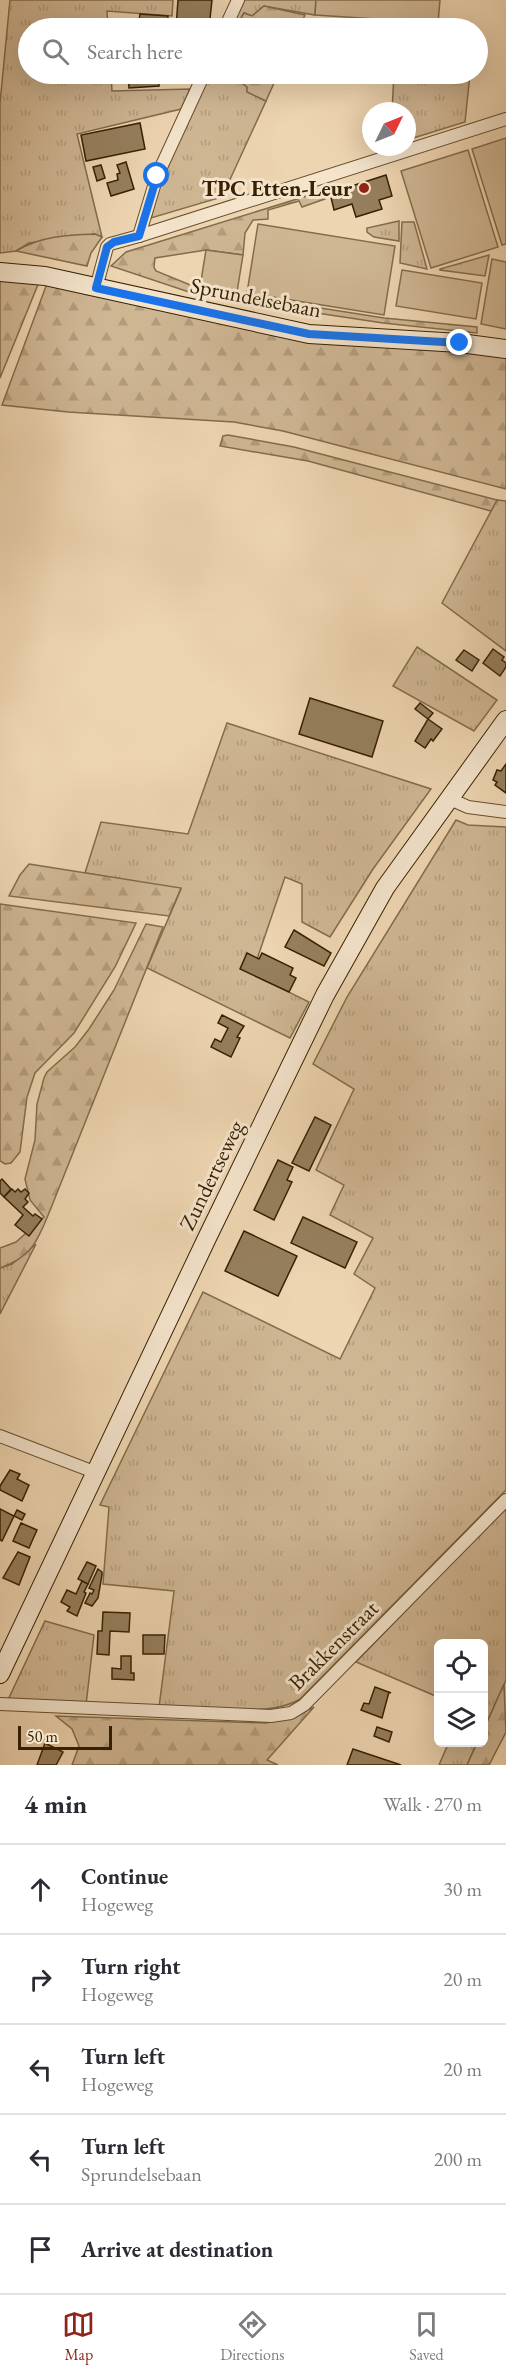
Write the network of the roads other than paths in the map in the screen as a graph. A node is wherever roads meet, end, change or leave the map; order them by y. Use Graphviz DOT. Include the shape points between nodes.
graph roads {
  1 [pos="238,0"];
  2 [pos="230,18"];
  3 [pos="199,84"];
  4 [pos="506,119"];
  5 [pos="139,236"];
  6 [pos="0,272"];
  7 [pos="96,288"];
  8 [pos="506,349"];
  9 [pos="506,720"];
  10 [pos="450,799"];
  11 [pos="506,812"];
  12 [pos="0,1436"];
  13 [pos="97,1473"];
  14 [pos="506,1500"];
  15 [pos="0,1674"];
  16 [pos="0,1704"];
  1 -- 2 [label="street"];
  3 -- 5 [label="street" via="157,176"];
  4 -- 5 [label="street"];
  5 -- 7 [label="street" via="107,247"];
  6 -- 7 [label="street, Sprundelsebaan" via="45,276"];
  7 -- 8 [label="street, Sprundelsebaan" via="309,334"];
  9 -- 10 [label="street, Zundertseweg"];
  10 -- 11 [label="street" via="468,807"];
  10 -- 13 [label="street, Zundertseweg" via="385,888 325,995"];
  12 -- 13 [label="street"];
  13 -- 15 [label="street, Zundertseweg"];
  14 -- 16 [label="street, Brakkenstraat" via="304,1706 291,1713 271,1716"];
}
